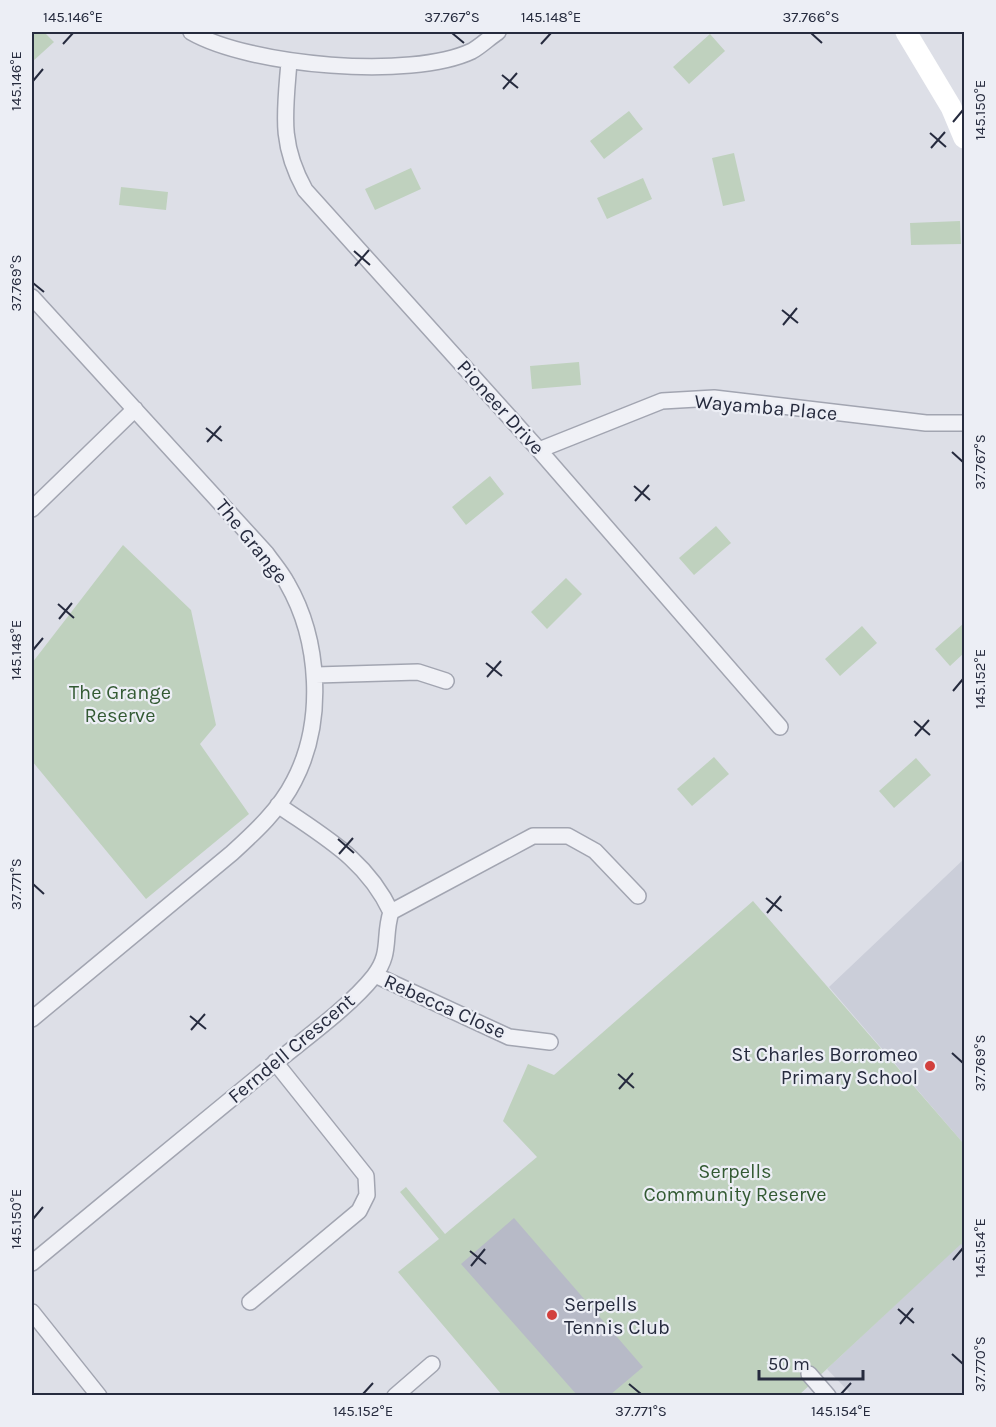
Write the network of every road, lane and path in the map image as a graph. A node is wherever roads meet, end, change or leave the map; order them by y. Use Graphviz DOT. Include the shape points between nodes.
graph roads {
  1 [pos="192,32"];
  2 [pos="498,32"];
  3 [pos="906,32"];
  4 [pos="289,62"];
  5 [pos="964,138"];
  6 [pos="32,297"];
  7 [pos="135,409"];
  8 [pos="964,423"];
  9 [pos="539,450"];
  10 [pos="32,509"];
  11 [pos="316,675"];
  12 [pos="446,681"];
  13 [pos="780,727"];
  14 [pos="278,805"];
  15 [pos="638,896"];
  16 [pos="391,912"];
  17 [pos="375,975"];
  18 [pos="32,1019"];
  19 [pos="550,1042"];
  20 [pos="275,1062"];
  21 [pos="32,1263"];
  22 [pos="250,1302"];
  23 [pos="32,1312"];
  24 [pos="432,1364"];
  25 [pos="809,1374"];
  26 [pos="99,1395"];
  27 [pos="395,1395"];
  28 [pos="828,1395"];
  1 -- 4 [label="street"];
  2 -- 4 [label="street" via="472,51 422,64 332,66"];
  3 -- 5 [label="street" via="951,107"];
  4 -- 9 [label="street, Pioneer Drive" via="287,150 304,190"];
  6 -- 7 [label="street, The Grange"];
  7 -- 10 [label="street"];
  7 -- 11 [label="street, The Grange" via="242,525 288,584 302,616"];
  8 -- 9 [label="street, Wayamba Place" via="926,423 703,399 662,401"];
  9 -- 13 [label="street, Pioneer Drive"];
  11 -- 12 [label="street" via="418,672"];
  11 -- 14 [label="street, The Grange" via="313,721 305,753 294,781"];
  14 -- 16 [label="street" via="358,863 370,875"];
  14 -- 18 [label="street, The Grange" via="240,846"];
  15 -- 16 [label="street" via="594,851 568,836 533,836"];
  16 -- 17 [label="street, Ferndell Crescent" via="386,927 388,949"];
  17 -- 19 [label="street, Rebecca Close" via="509,1037"];
  17 -- 20 [label="street, Ferndell Crescent"];
  20 -- 21 [label="street, Ferndell Crescent"];
  20 -- 22 [label="street" via="361,1168 366,1176 367,1195 359,1211"];
  23 -- 26 [label="street"];
  24 -- 27 [label="street"];
  25 -- 28 [label="street"];
}
